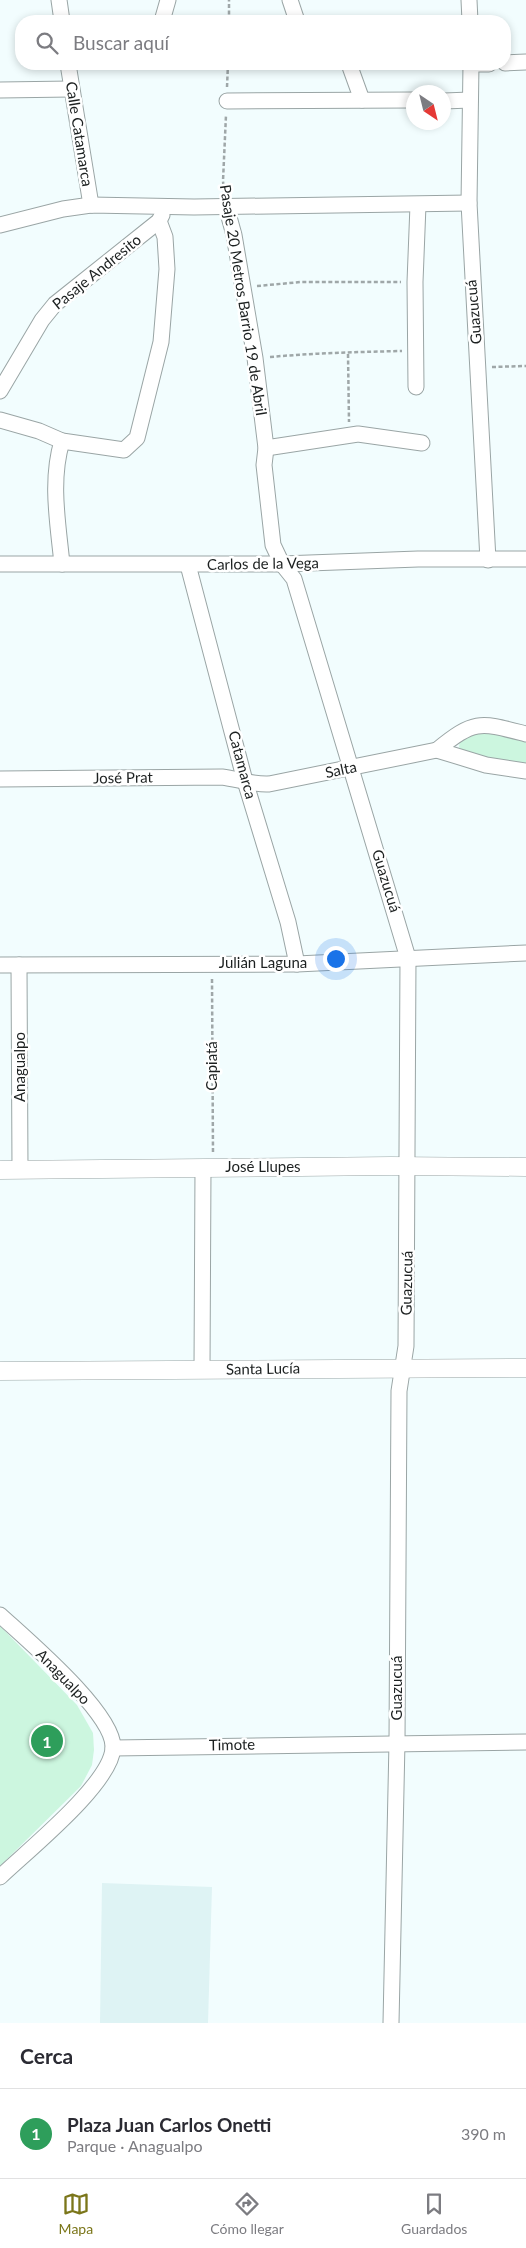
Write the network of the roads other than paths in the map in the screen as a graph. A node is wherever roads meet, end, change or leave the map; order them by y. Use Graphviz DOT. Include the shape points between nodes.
graph roads {
  1 [pos="58,0"];
  2 [pos="168,0"];
  3 [pos="290,0"];
  4 [pos="469,0"];
  5 [pos="61,15"];
  6 [pos="164,15"];
  7 [pos="295,15"];
  8 [pos="470,15"];
  9 [pos="526,62"];
  10 [pos="511,63"];
  11 [pos="69,70"];
  12 [pos="351,70"];
  13 [pos="472,70"];
  14 [pos="71,89"];
  15 [pos="0,90"];
  16 [pos="362,100"];
  17 [pos="406,100"];
  18 [pos="470,100"];
  19 [pos="227,101"];
  20 [pos="451,101"];
  21 [pos="468,203"];
  22 [pos="91,204"];
  23 [pos="418,205"];
  24 [pos="165,206"];
  25 [pos="226,206"];
  26 [pos="159,222"];
  27 [pos="0,226"];
  28 [pos="416,387"];
  29 [pos="0,391"];
  30 [pos="0,420"];
  31 [pos="62,441"];
  32 [pos="422,442"];
  33 [pos="266,448"];
  34 [pos="526,559"];
  35 [pos="488,560"];
  36 [pos="0,564"];
  37 [pos="62,564"];
  38 [pos="282,564"];
  39 [pos="188,565"];
  40 [pos="526,734"];
  41 [pos="437,750"];
  42 [pos="352,768"];
  43 [pos="526,771"];
  44 [pos="0,780"];
  45 [pos="245,781"];
  46 [pos="526,953"];
  47 [pos="408,958"];
  48 [pos="297,964"];
  49 [pos="0,965"];
  50 [pos="19,965"];
  51 [pos="407,1167"];
  52 [pos="526,1167"];
  53 [pos="208,1168"];
  54 [pos="0,1170"];
  55 [pos="20,1170"];
  56 [pos="402,1367"];
  57 [pos="526,1368"];
  58 [pos="202,1369"];
  59 [pos="0,1371"];
  60 [pos="0,1614"];
  61 [pos="397,1742"];
  62 [pos="526,1742"];
  63 [pos="113,1748"];
  64 [pos="0,1877"];
  65 [pos="391,2023"];
  1 -- 5 [label="street"];
  2 -- 6 [label="street"];
  3 -- 7 [label="street"];
  4 -- 8 [label="street"];
  9 -- 10 [label="street"];
  11 -- 14 [label="street, Calle Catamarca"];
  12 -- 16 [label="street"];
  13 -- 18 [label="street, Guazucuá"];
  14 -- 15 [label="street"];
  14 -- 22 [label="street, Calle Catamarca"];
  16 -- 17 [label="street"];
  16 -- 19 [label="street"];
  18 -- 20 [label="street"];
  18 -- 21 [label="street, Guazucuá"];
  21 -- 23 [label="street"];
  21 -- 35 [label="street, Guazucuá"];
  22 -- 24 [label="street"];
  22 -- 27 [label="street"];
  23 -- 25 [label="street"];
  23 -- 28 [label="street"];
  24 -- 25 [label="street"];
  24 -- 26 [label="street"];
  25 -- 33 [label="street, Pasaje 20 Metros Barrio 19 de Abril" via="255,358"];
  26 -- 29 [label="street, Pasaje Andresito" via="55,304"];
  26 -- 31 [label="street" via="165,237 167,269 162,334 137,438 124,450"];
  30 -- 31 [label="street"];
  31 -- 37 [label="street" via="55,469 55,490"];
  32 -- 33 [label="street" via="350,435"];
  33 -- 38 [label="street, Pasaje 20 Metros Barrio 19 de Abril" via="264,464 273,545"];
  34 -- 35 [label="street, Carlos de la Vega"];
  35 -- 38 [label="street, Carlos de la Vega"];
  36 -- 37 [label="street, Carlos de la Vega"];
  37 -- 39 [label="street, Carlos de la Vega"];
  38 -- 39 [label="street, Carlos de la Vega"];
  38 -- 42 [label="street, Guazucuá" via="294,579"];
  39 -- 45 [label="street, Catamarca"];
  40 -- 41 [label="street, Salta" via="488,724 465,728"];
  41 -- 42 [label="street, Salta"];
  41 -- 43 [label="street, Salta" via="486,765"];
  42 -- 45 [label="street, Salta" via="269,784 256,785"];
  42 -- 47 [label="street, Guazucuá"];
  44 -- 45 [label="street, José Prat" via="222,777"];
  45 -- 48 [label="street, Catamarca" via="288,922"];
  46 -- 47 [label="street, Julián Laguna"];
  47 -- 48 [label="street, Julián Laguna"];
  47 -- 51 [label="street, Guazucuá"];
  48 -- 50 [label="street, Julián Laguna"];
  49 -- 50 [label="street, Julián Laguna"];
  50 -- 55 [label="street, Anagualpo"];
  51 -- 52 [label="street, José Llupes"];
  51 -- 53 [label="street, José Llupes"];
  51 -- 56 [label="street, Guazucuá" via="406,1346"];
  53 -- 55 [label="street, José Llupes"];
  53 -- 58 [label="street"];
  54 -- 55 [label="street, José Llupes"];
  56 -- 57 [label="street, Santa Lucía"];
  56 -- 58 [label="street, Santa Lucía"];
  56 -- 61 [label="street, Guazucuá"];
  58 -- 59 [label="street, Santa Lucía"];
  60 -- 63 [label="street, Anagualpo" via="95,1709 110,1731"];
  61 -- 62 [label="street, Timote"];
  61 -- 63 [label="street, Timote"];
  61 -- 65 [label="street, Guazucuá"];
  63 -- 64 [label="street" via="108,1767 89,1793"];
}
